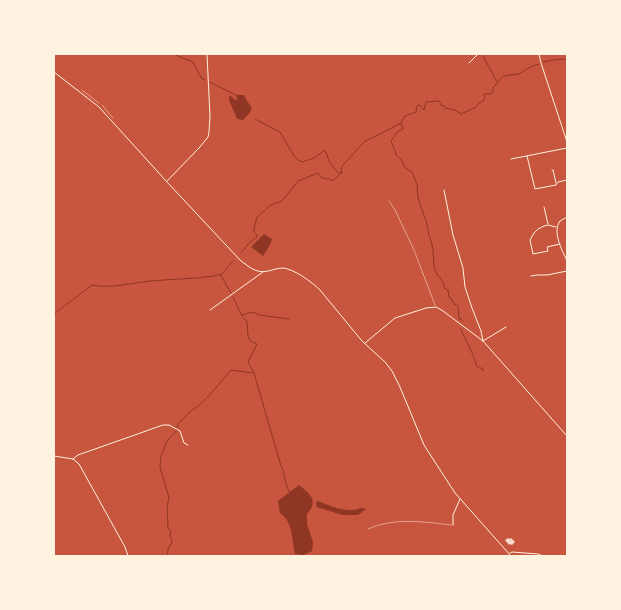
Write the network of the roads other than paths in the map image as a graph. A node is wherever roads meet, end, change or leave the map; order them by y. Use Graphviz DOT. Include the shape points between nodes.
graph roads {
  1 [pos="207,54"];
  2 [pos="478,54"];
  3 [pos="539,54"];
  4 [pos="469,63"];
  5 [pos="54,72"];
  6 [pos="567,142"];
  7 [pos="567,148"];
  8 [pos="527,156"];
  9 [pos="511,159"];
  10 [pos="552,170"];
  11 [pos="567,180"];
  12 [pos="166,182"];
  13 [pos="557,183"];
  14 [pos="444,190"];
  15 [pos="389,201"];
  16 [pos="544,207"];
  17 [pos="567,217"];
  18 [pos="548,225"];
  19 [pos="556,227"];
  20 [pos="560,244"];
  21 [pos="567,261"];
  22 [pos="567,271"];
  23 [pos="264,272"];
  24 [pos="531,276"];
  25 [pos="436,307"];
  26 [pos="210,310"];
  27 [pos="506,327"];
  28 [pos="483,342"];
  29 [pos="365,344"];
  30 [pos="567,436"];
  31 [pos="188,445"];
  32 [pos="54,456"];
  33 [pos="73,460"];
  34 [pos="460,499"];
  35 [pos="453,525"];
  36 [pos="368,529"];
  37 [pos="509,554"];
  38 [pos="128,556"];
  39 [pos="511,556"];
  40 [pos="543,556"];
  1 -- 12 [label="street" via="208,137"];
  2 -- 4 [label="street"];
  3 -- 6 [label="street"];
  5 -- 12 [label="street" via="100,107"];
  7 -- 8 [label="street"];
  8 -- 9 [label="street"];
  8 -- 13 [label="street" via="535,189"];
  10 -- 13 [label="street"];
  11 -- 13 [label="street"];
  12 -- 23 [label="street" via="240,260 250,268"];
  14 -- 28 [label="street" via="466,287"];
  15 -- 25 [label="lane" via="414,250"];
  16 -- 18 [label="street"];
  17 -- 19 [label="street"];
  18 -- 19 [label="street"];
  18 -- 20 [label="street" via="531,237 533,254"];
  19 -- 20 [label="street"];
  20 -- 21 [label="street"];
  22 -- 24 [label="street"];
  23 -- 26 [label="street"];
  23 -- 29 [label="street" via="284,268 315,285"];
  25 -- 28 [label="street"];
  25 -- 29 [label="street" via="395,318"];
  27 -- 28 [label="street"];
  28 -- 30 [label="street"];
  29 -- 34 [label="street" via="392,371 424,445"];
  31 -- 33 [label="street" via="180,431 163,425 78,455"];
  32 -- 33 [label="street"];
  33 -- 38 [label="street" via="81,467"];
  34 -- 35 [label="street" via="453,515"];
  34 -- 37 [label="street"];
  35 -- 36 [label="lane" via="410,520"];
  37 -- 39 [label="street"];
  37 -- 40 [label="street"];
}
